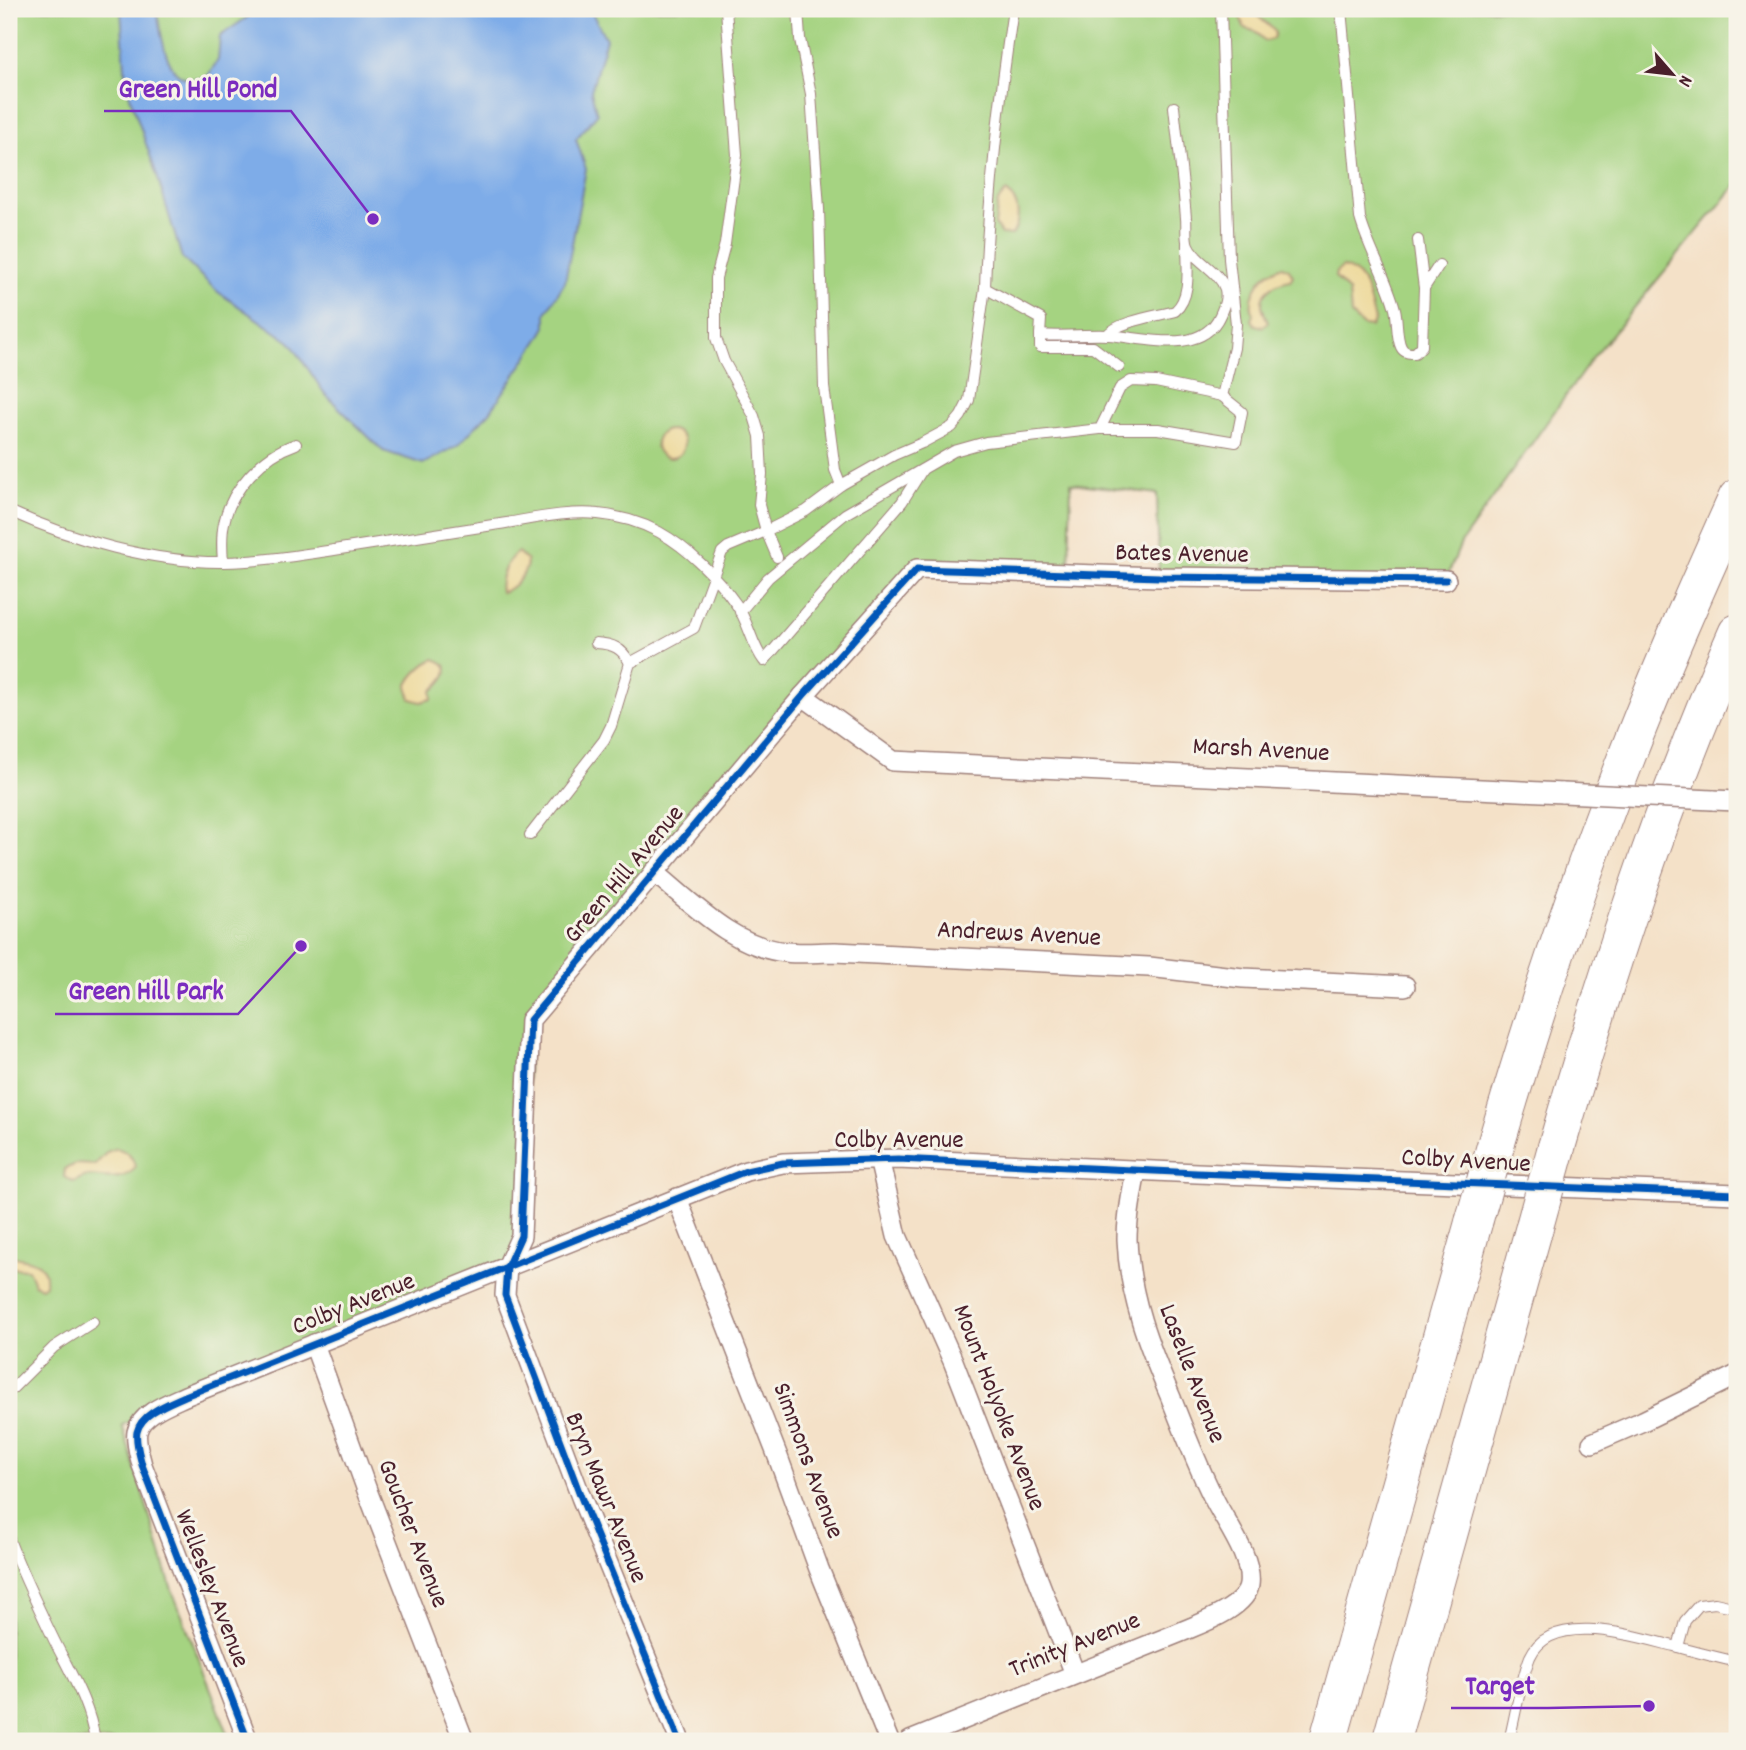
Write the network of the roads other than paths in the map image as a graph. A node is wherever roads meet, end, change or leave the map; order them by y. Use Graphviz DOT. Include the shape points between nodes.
graph roads {
  1 [pos="726,9"];
  2 [pos="798,9"];
  3 [pos="1013,9"];
  4 [pos="1221,9"];
  5 [pos="1341,9"];
  6 [pos="1174,107"];
  7 [pos="1418,240"];
  8 [pos="1187,244"];
  9 [pos="1439,265"];
  10 [pos="985,288"];
  11 [pos="1424,288"];
  12 [pos="1040,335"];
  13 [pos="1107,335"];
  14 [pos="1119,367"];
  15 [pos="1222,396"];
  16 [pos="1100,429"];
  17 [pos="296,444"];
  18 [pos="922,470"];
  19 [pos="841,485"];
  20 [pos="1737,498"];
  21 [pos="9,511"];
  22 [pos="766,531"];
  23 [pos="777,557"];
  24 [pos="223,562"];
  25 [pos="917,569"];
  26 [pos="712,577"];
  27 [pos="1446,580"];
  28 [pos="740,612"];
  29 [pos="1737,633"];
  30 [pos="596,643"];
  31 [pos="630,663"];
  32 [pos="803,696"];
  33 [pos="1737,802"];
  34 [pos="530,835"];
  35 [pos="654,872"];
  36 [pos="1405,986"];
  37 [pos="879,1159"];
  38 [pos="1136,1171"];
  39 [pos="1737,1194"];
  40 [pos="677,1198"];
  41 [pos="507,1267"];
  42 [pos="93,1322"];
  43 [pos="314,1344"];
  44 [pos="1737,1375"];
  45 [pos="9,1392"];
  46 [pos="1592,1443"];
  47 [pos="139,1452"];
  48 [pos="9,1539"];
  49 [pos="1249,1586"];
  50 [pos="1737,1608"];
  51 [pos="1678,1647"];
  52 [pos="1737,1662"];
  53 [pos="1075,1674"];
  54 [pos="95,1741"];
  55 [pos="248,1741"];
  56 [pos="464,1741"];
  57 [pos="680,1741"];
  58 [pos="889,1741"];
  59 [pos="910,1741"];
  60 [pos="1328,1741"];
  61 [pos="1391,1741"];
  62 [pos="1509,1741"];
  1 -- 22 [label="lane" via="737,155 716,278 716,338 760,436 758,505"];
  2 -- 19 [label="lane" via="811,94 819,209 824,387"];
  3 -- 10 [label="lane" via="997,118"];
  4 -- 15 [label="lane" via="1229,259 1236,324"];
  5 -- 11 [label="lane" via="1360,218 1395,309 1402,349 1410,353 1422,346"];
  6 -- 8 [label="lane"];
  7 -- 11 [label="lane"];
  8 -- 13 [label="lane" via="1186,292 1181,306"];
  8 -- 13 [label="lane" via="1224,288 1226,298 1217,322 1199,338 1185,340"];
  9 -- 11 [label="lane"];
  10 -- 12 [label="lane" via="1041,319"];
  10 -- 19 [label="lane" via="969,400 961,416 952,427"];
  12 -- 13 [label="lane"];
  12 -- 14 [label="lane" via="1040,347 1093,347"];
  15 -- 16 [label="lane" via="1131,380 1120,388"];
  15 -- 16 [label="lane" via="1242,412 1236,442 1158,429"];
  16 -- 18 [label="lane" via="986,442 954,451"];
  17 -- 24 [label="lane" via="263,463 237,493 224,522"];
  18 -- 28 [label="lane" via="845,514 768,578"];
  18 -- 28 [label="lane" via="902,502 764,661"];
  19 -- 22 [label="lane" via="806,511"];
  20 -- 60 [label="highway, bridge" via="1624,763 1535,1016"];
  21 -- 24 [label="lane" via="98,544 180,560"];
  22 -- 23 [label="lane"];
  22 -- 26 [label="lane" via="722,552"];
  24 -- 26 [label="lane" via="596,513 641,523 660,533"];
  25 -- 27 [label="street, Bates Avenue"];
  25 -- 32 [label="street, Green Hill Avenue"];
  26 -- 28 [label="lane"];
  26 -- 31 [label="lane" via="694,628"];
  29 -- 61 [label="highway, bridge" via="1614,957"];
  30 -- 31 [label="lane" via="610,643"];
  31 -- 34 [label="lane" via="604,740"];
  32 -- 33 [label="street, Marsh Avenue, bridge" via="893,761"];
  32 -- 35 [label="street, Green Hill Avenue"];
  35 -- 36 [label="street, Andrews Avenue" via="730,933 754,945 786,952 1149,967"];
  35 -- 41 [label="street, Green Hill Avenue" via="530,1020 521,1236"];
  37 -- 38 [label="street, Colby Avenue"];
  37 -- 40 [label="street, Colby Avenue" via="783,1163 746,1171"];
  37 -- 53 [label="street, Mount Holyoke Avenue" via="897,1236 948,1350"];
  38 -- 39 [label="street, Colby Avenue"];
  38 -- 49 [label="street, Laselle Avenue" via="1127,1240 1138,1313 1198,1464 1240,1546"];
  40 -- 41 [label="street, Colby Avenue"];
  40 -- 58 [label="street, Simmons Avenue"];
  41 -- 43 [label="street, Colby Avenue"];
  41 -- 57 [label="street, Bryn Mawr Avenue" via="505,1295 513,1321"];
  42 -- 45 [label="lane" via="54,1348"];
  43 -- 47 [label="street, Colby Avenue" via="158,1409 137,1432"];
  43 -- 56 [label="street, Goucher Avenue"];
  44 -- 46 [label="street"];
  47 -- 55 [label="street, Wellesley Avenue"];
  48 -- 54 [label="lane" via="80,1690"];
  49 -- 53 [label="street, Trinity Avenue" via="1224,1612"];
  50 -- 51 [label="lane" via="1699,1605 1685,1620"];
  51 -- 52 [label="lane"];
  51 -- 62 [label="lane" via="1607,1630 1559,1633 1530,1657"];
  53 -- 59 [label="street, Trinity Avenue"];
}
